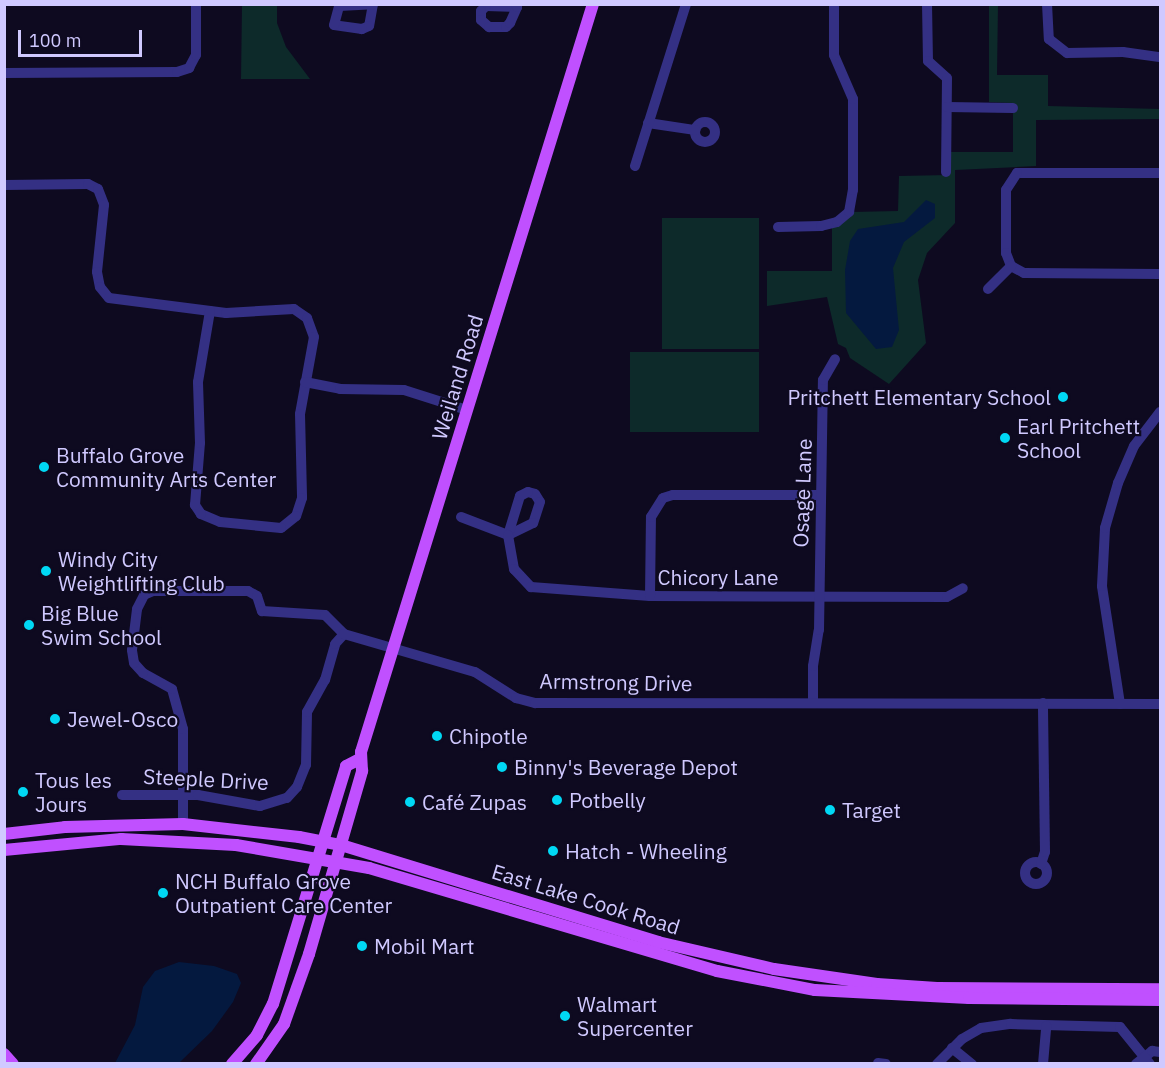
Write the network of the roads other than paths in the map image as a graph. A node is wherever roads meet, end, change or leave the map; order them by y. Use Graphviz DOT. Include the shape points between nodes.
graph roads {
  1 [pos="196,4"];
  2 [pos="593,4"];
  3 [pos="686,4"];
  4 [pos="834,4"];
  5 [pos="927,4"];
  6 [pos="1047,4"];
  7 [pos="1161,57"];
  8 [pos="4,73"];
  9 [pos="947,108"];
  10 [pos="1013,108"];
  11 [pos="648,123"];
  12 [pos="694,130"];
  13 [pos="635,166"];
  14 [pos="946,172"];
  15 [pos="1161,173"];
  16 [pos="4,184"];
  17 [pos="778,227"];
  18 [pos="1011,266"];
  19 [pos="1161,274"];
  20 [pos="988,289"];
  21 [pos="210,312"];
  22 [pos="835,359"];
  23 [pos="305,382"];
  24 [pos="467,410"];
  25 [pos="1161,412"];
  26 [pos="820,495"];
  27 [pos="461,517"];
  28 [pos="963,588"];
  29 [pos="650,596"];
  30 [pos="820,597"];
  31 [pos="344,634"];
  32 [pos="393,647"];
  33 [pos="813,703"];
  34 [pos="1043,704"];
  35 [pos="1120,704"];
  36 [pos="1161,704"];
  37 [pos="358,760"];
  38 [pos="122,795"];
  39 [pos="184,795"];
  40 [pos="183,825"];
  41 [pos="4,834"];
  42 [pos="323,841"];
  43 [pos="341,845"];
  44 [pos="4,850"];
  45 [pos="318,858"];
  46 [pos="337,862"];
  47 [pos="1041,864"];
  48 [pos="1161,989"];
  49 [pos="1161,1000"];
  50 [pos="1046,1026"];
  51 [pos="952,1048"];
  52 [pos="1161,1052"];
  53 [pos="4,1053"];
  54 [pos="1144,1061"];
  55 [pos="878,1063"];
  56 [pos="13,1064"];
  57 [pos="232,1064"];
  58 [pos="256,1064"];
  59 [pos="886,1064"];
  60 [pos="937,1064"];
  61 [pos="972,1064"];
  62 [pos="1042,1064"];
  1 -- 8 [label="street" via="196,55 189,68 177,72"];
  2 -- 24 [label="main road, Weiland Road"];
  3 -- 11 [label="street"];
  4 -- 17 [label="street" via="834,55 853,99 853,190 849,212 837,222 821,226"];
  5 -- 9 [label="street" via="928,61 947,78"];
  6 -- 7 [label="street" via="1048,39 1066,53 1123,52"];
  9 -- 10 [label="street"];
  9 -- 14 [label="street"];
  11 -- 12 [label="street"];
  11 -- 13 [label="street"];
  15 -- 18 [label="street" via="1017,173 1006,190 1006,252"];
  16 -- 21 [label="street" via="95,187 103,198 97,272 100,286 109,298"];
  18 -- 19 [label="street" via="1024,273"];
  18 -- 20 [label="street"];
  21 -- 23 [label="street" via="282,308 302,312 314,337"];
  21 -- 23 [label="street" via="197,394 200,443 193,494 201,514 220,522 268,529 281,528 296,516 302,498 300,414"];
  22 -- 26 [label="street, Osage Lane" via="823,380"];
  23 -- 24 [label="street" via="340,389 404,390"];
  24 -- 32 [label="main road, Weiland Road"];
  25 -- 35 [label="street" via="1134,446 1105,528 1102,586"];
  26 -- 29 [label="street" via="663,498 651,517"];
  26 -- 30 [label="street, Osage Lane"];
  27 -- 29 [label="street, Chicory Lane" via="508,535 514,569 531,587"];
  28 -- 30 [label="street, Chicory Lane" via="947,597"];
  29 -- 30 [label="street, Chicory Lane"];
  30 -- 33 [label="street, Osage Lane"];
  31 -- 32 [label="street, Armstrong Drive"];
  31 -- 39 [label="street, Steeple Drive" via="335,644 325,680 307,712 306,765 297,787 287,798 261,806 223,797"];
  31 -- 39 [label="street, Armstrong Drive" via="325,615 262,610 257,596 248,591 162,590 144,595 137,609 134,663 172,689 183,729"];
  32 -- 33 [label="street, Armstrong Drive" via="475,672 516,698 535,702"];
  32 -- 37 [label="main road, Weiland Road"];
  33 -- 34 [label="street, Armstrong Drive"];
  34 -- 35 [label="street, Armstrong Drive"];
  34 -- 47 [label="street" via="1045,852"];
  35 -- 36 [label="street, Armstrong Drive"];
  37 -- 42 [label="main road, Weiland Road" via="346,766"];
  37 -- 43 [label="main road, Weiland Road" via="362,771"];
  38 -- 39 [label="street, Steeple Drive"];
  39 -- 40 [label="street, Armstrong Drive"];
  40 -- 41 [label="main road, East Lake Cook Road" via="65,827"];
  40 -- 42 [label="main road, East Lake Cook Road"];
  42 -- 43 [label="main road, East Lake Cook Road"];
  42 -- 45 [label="main road, Weiland Road"];
  43 -- 46 [label="main road, Weiland Road"];
  43 -- 48 [label="main road, East Lake Cook Road" via="658,942 774,969 937,988"];
  44 -- 45 [label="main road, East Lake Cook Road" via="121,839 184,840"];
  45 -- 46 [label="main road, East Lake Cook Road"];
  45 -- 57 [label="main road, Weiland Road" via="273,1004 257,1035"];
  46 -- 49 [label="main road, East Lake Cook Road" via="717,971 804,988 969,998"];
  46 -- 58 [label="main road, Weiland Road" via="284,1024"];
  50 -- 51 [label="street" via="993,1025"];
  50 -- 54 [label="street" via="1120,1027"];
  50 -- 62 [label="street"];
  51 -- 60 [label="street"];
  51 -- 61 [label="street"];
  52 -- 54 [label="street" via="1152,1051"];
  53 -- 56 [label="main road"];
  55 -- 59 [label="street"];
}
